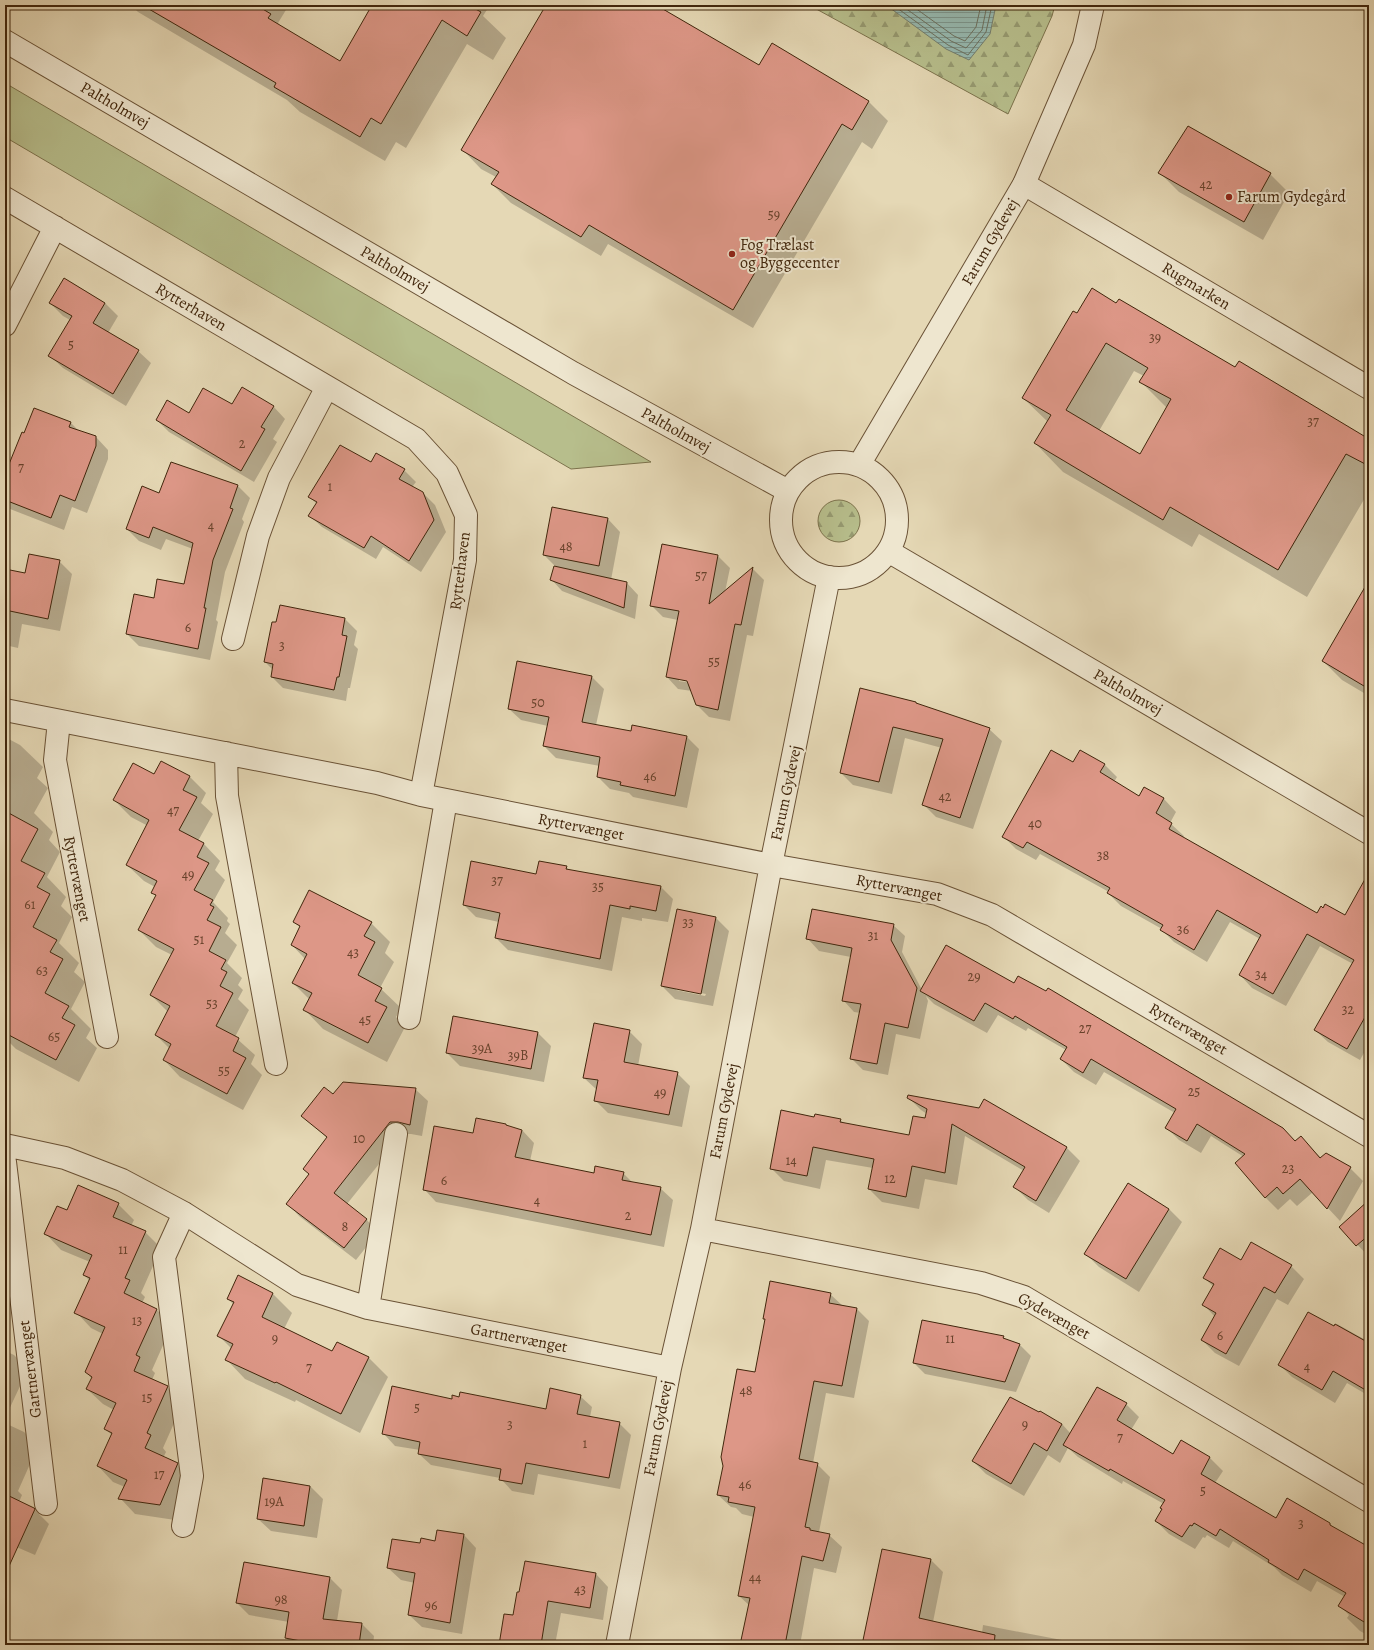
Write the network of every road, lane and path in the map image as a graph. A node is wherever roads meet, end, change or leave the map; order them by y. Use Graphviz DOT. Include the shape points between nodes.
graph roads {
  1 [pos="1093,5"];
  2 [pos="5,41"];
  3 [pos="1024,184"];
  4 [pos="5,198"];
  5 [pos="55,227"];
  6 [pos="5,325"];
  7 [pos="327,387"];
  8 [pos="1369,388"];
  9 [pos="859,465"];
  10 [pos="788,491"];
  11 [pos="888,551"];
  12 [pos="829,577"];
  13 [pos="233,639"];
  14 [pos="5,710"];
  15 [pos="59,720"];
  16 [pos="226,754"];
  17 [pos="421,795"];
  18 [pos="446,800"];
  19 [pos="1369,833"];
  20 [pos="771,865"];
  21 [pos="409,1018"];
  22 [pos="107,1037"];
  23 [pos="276,1064"];
  24 [pos="396,1134"];
  25 [pos="1369,1136"];
  26 [pos="5,1146"];
  27 [pos="5,1162"];
  28 [pos="184,1213"];
  29 [pos="702,1229"];
  30 [pos="368,1308"];
  31 [pos="670,1368"];
  32 [pos="1369,1501"];
  33 [pos="46,1504"];
  34 [pos="183,1526"];
  35 [pos="617,1645"];
  1 -- 3 [label="street, Farum Gydevej" via="1084,45"];
  2 -- 10 [label="street, Paltholmvej" via="573,373"];
  3 -- 8 [label="street, Rugmarken"];
  3 -- 9 [label="street, Farum Gydevej"];
  4 -- 5 [label="street, Rytterhaven"];
  5 -- 6 [label="street"];
  5 -- 7 [label="street, Rytterhaven"];
  7 -- 13 [label="street" via="279,478 258,536"];
  7 -- 17 [label="street, Rytterhaven" via="416,439 447,473 466,515 465,560"];
  9 -- 10 [label="street" via="833,462 813,468 796,480"];
  9 -- 11 [label="street" via="874,474 885,485 893,499 896,532"];
  10 -- 12 [label="street" via="781,514 782,532 789,551 806,568"];
  11 -- 12 [label="street" via="872,567 855,576"];
  11 -- 19 [label="street, Paltholmvej"];
  12 -- 20 [label="street, Farum Gydevej"];
  14 -- 15 [label="street, Ryttervænget"];
  15 -- 16 [label="street, Ryttervænget"];
  15 -- 22 [label="street, Ryttervænget" via="55,760"];
  16 -- 17 [label="street, Ryttervænget" via="377,783"];
  16 -- 23 [label="street" via="227,796"];
  17 -- 18 [label="street, Ryttervænget"];
  18 -- 20 [label="street, Ryttervænget"];
  18 -- 21 [label="street"];
  20 -- 25 [label="street, Ryttervænget" via="937,894 992,915"];
  20 -- 29 [label="street, Farum Gydevej"];
  24 -- 30 [label="street"];
  26 -- 28 [label="street, Gartnervænget" via="65,1158 122,1180"];
  27 -- 33 [label="street, Gartnervænget"];
  28 -- 30 [label="street, Gartnervænget" via="297,1285"];
  28 -- 34 [label="street" via="164,1257 192,1476"];
  29 -- 31 [label="street, Farum Gydevej"];
  29 -- 32 [label="street, Gydevænget" via="982,1283 1024,1297"];
  30 -- 31 [label="street, Gartnervænget"];
  31 -- 35 [label="street, Farum Gydevej"];
}
